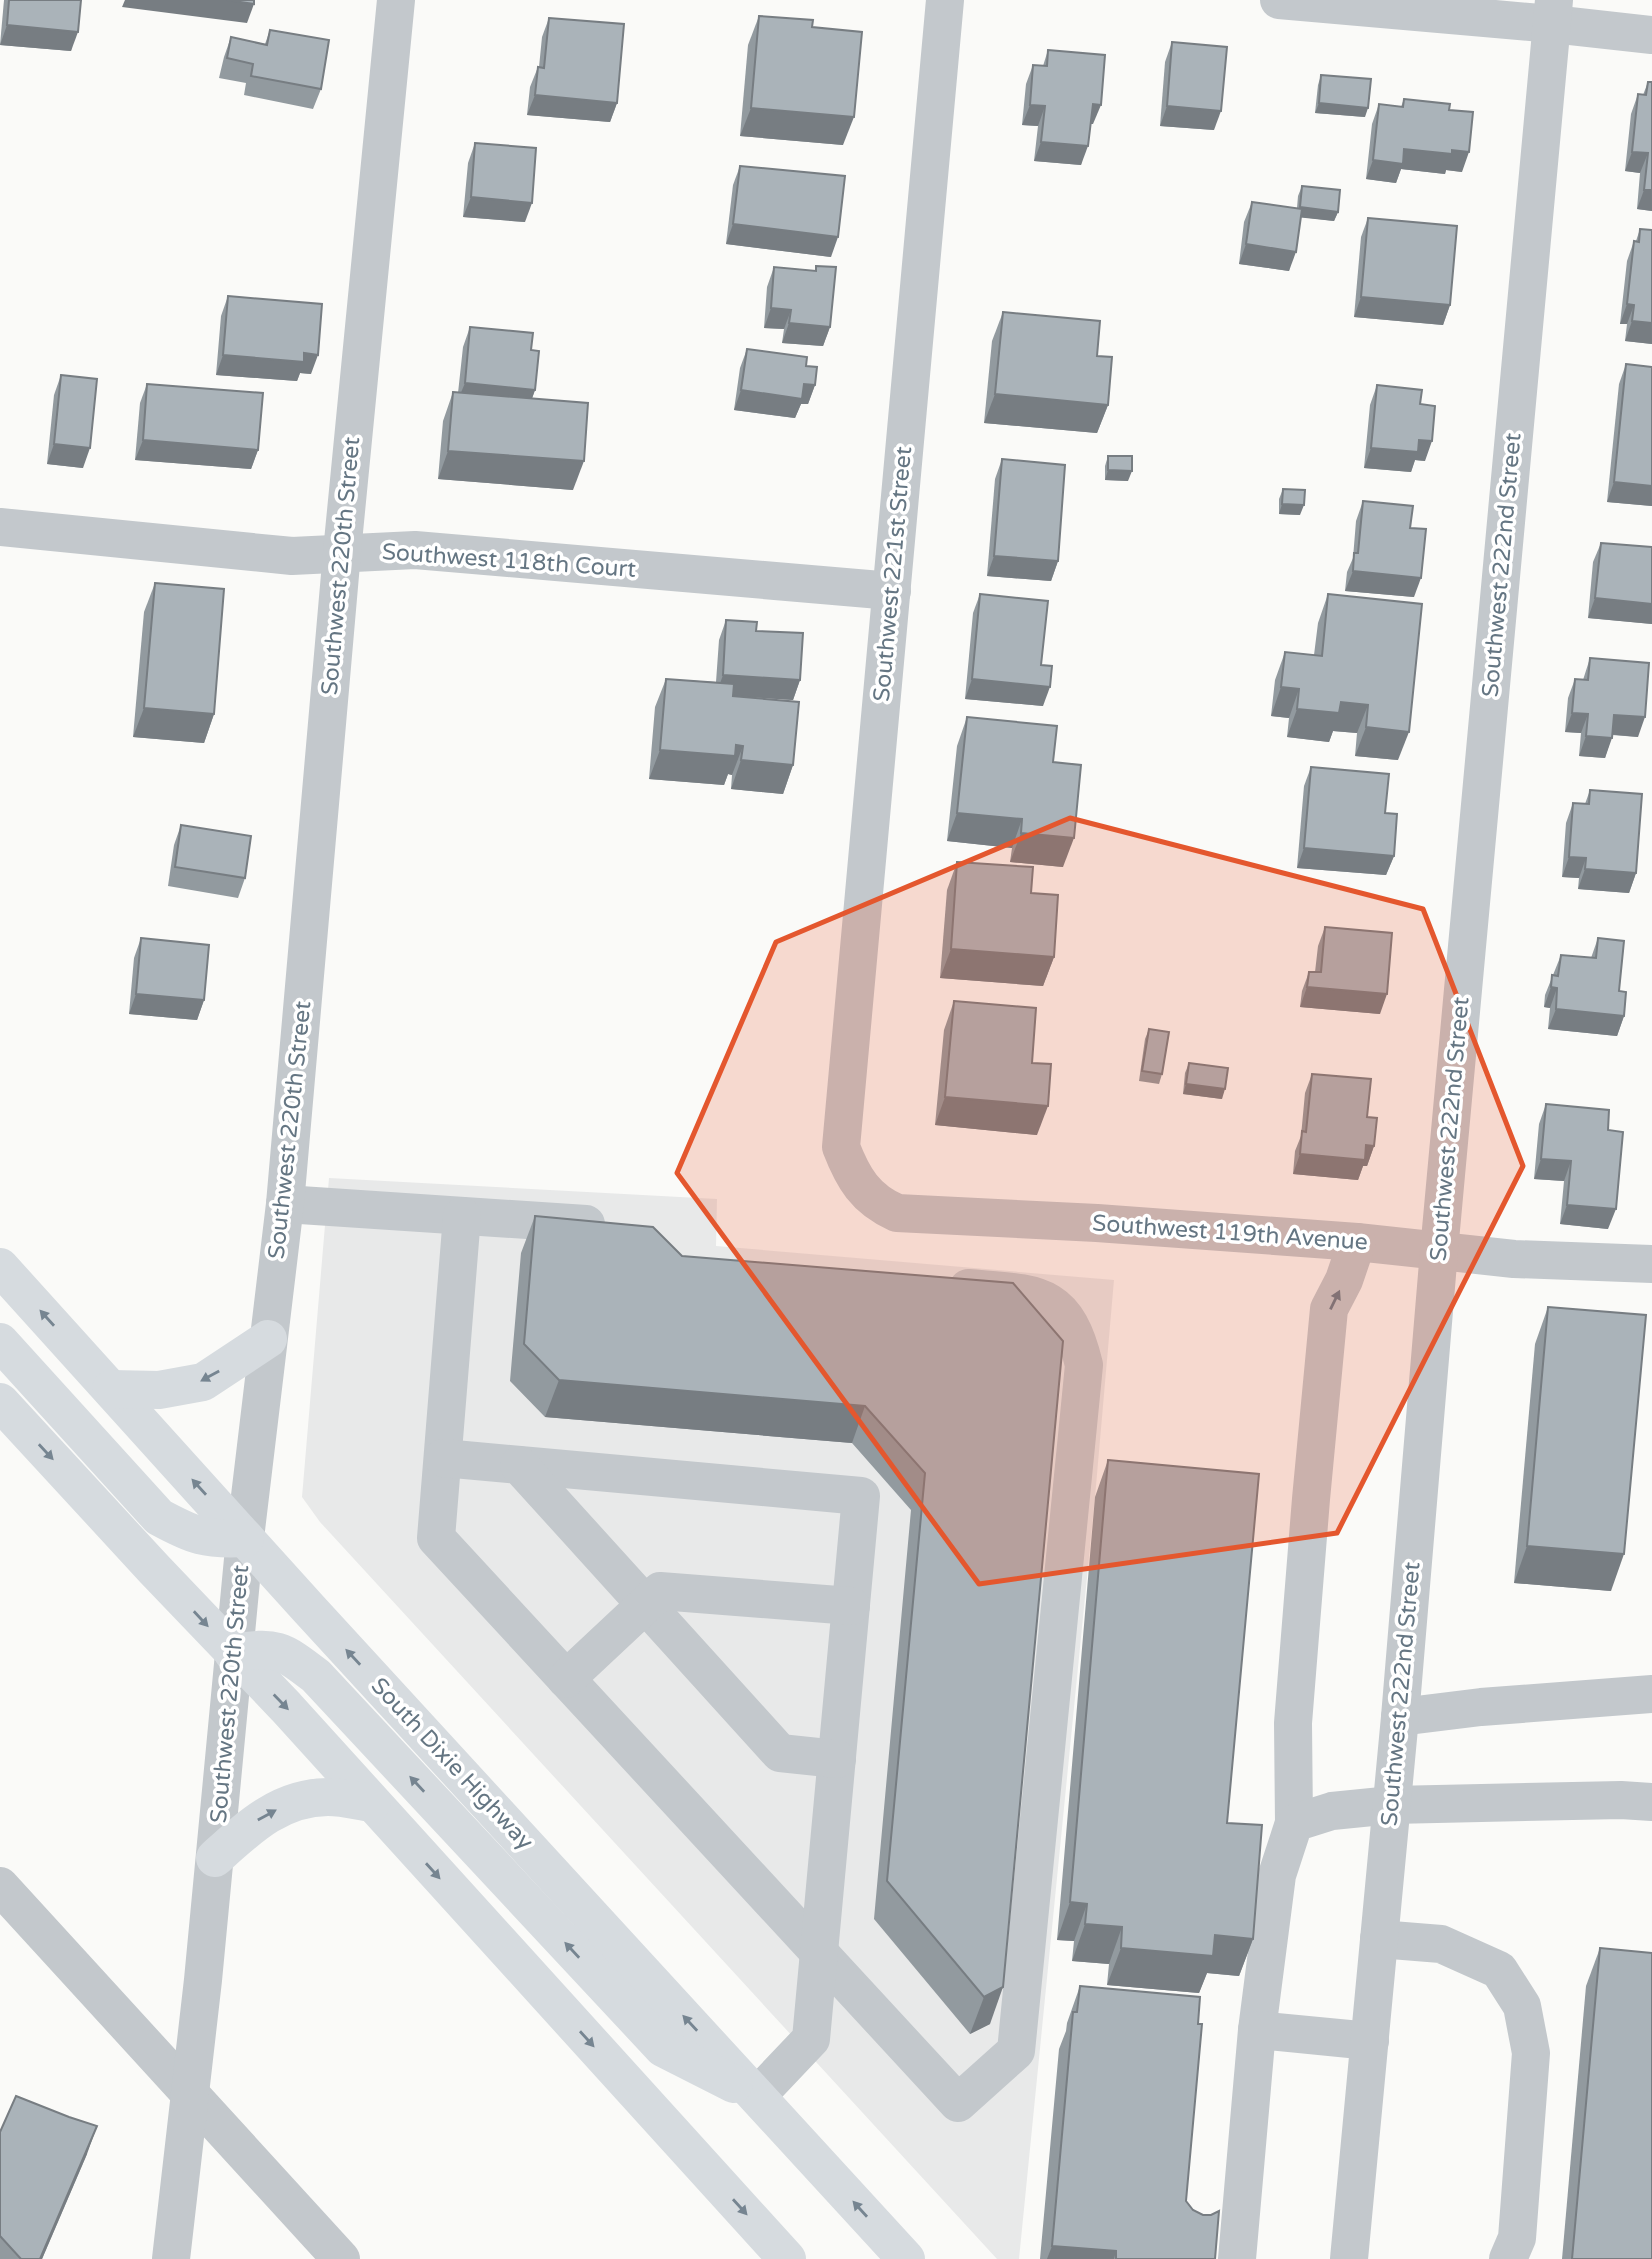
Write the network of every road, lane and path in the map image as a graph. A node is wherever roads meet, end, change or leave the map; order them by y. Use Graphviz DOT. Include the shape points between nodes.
graph roads {
  1 [pos="396,0"];
  2 [pos="945,0"];
  3 [pos="1279,0"];
  4 [pos="1553,12"];
  5 [pos="1652,35"];
  6 [pos="0,527"];
  7 [pos="342,552"];
  8 [pos="892,591"];
  9 [pos="841,1147"];
  10 [pos="285,1204"];
  11 [pos="462,1216"];
  12 [pos="614,1226"];
  13 [pos="1357,1242"];
  14 [pos="1439,1251"];
  15 [pos="1652,1264"];
  16 [pos="0,1267"];
  17 [pos="929,1285"];
  18 [pos="268,1339"];
  19 [pos="0,1342"];
  20 [pos="111,1389"];
  21 [pos="0,1402"];
  22 [pos="443,1458"];
  23 [pos="519,1465"];
  24 [pos="245,1538"];
  25 [pos="646,1605"];
  26 [pos="851,1606"];
  27 [pos="233,1653"];
  28 [pos="566,1679"];
  29 [pos="1652,1694"];
  30 [pos="1400,1717"];
  31 [pos="836,1759"];
  32 [pos="1652,1802"];
  33 [pos="372,1803"];
  34 [pos="1392,1805"];
  35 [pos="1294,1823"];
  36 [pos="215,1858"];
  37 [pos="0,1886"];
  38 [pos="1379,1939"];
  39 [pos="819,1952"];
  40 [pos="1257,2030"];
  41 [pos="1370,2040"];
  42 [pos="190,2095"];
  43 [pos="757,2096"];
  44 [pos="171,2259"];
  45 [pos="341,2259"];
  46 [pos="787,2259"];
  47 [pos="906,2259"];
  48 [pos="1237,2259"];
  49 [pos="1349,2259"];
  50 [pos="1507,2259"];
  1 -- 7 [label="street, Southwest 220th Street"];
  2 -- 8 [label="street, Southwest 221st Street"];
  3 -- 4 [label="street"];
  4 -- 5 [label="street"];
  4 -- 14 [label="street, Southwest 222nd Street"];
  6 -- 7 [label="street, Southwest 118th Court" via="292,556"];
  7 -- 8 [label="street, Southwest 118th Court" via="415,550"];
  7 -- 10 [label="street, Southwest 220th Street"];
  8 -- 9 [label="street, Southwest 221st Street"];
  9 -- 13 [label="street, Southwest 119th Avenue" via="853,1177 884,1207 897,1213"];
  10 -- 11 [label="street"];
  10 -- 18 [label="street, Southwest 220th Street"];
  11 -- 12 [label="street"];
  11 -- 22 [label="street"];
  13 -- 14 [label="street, Southwest 119th Avenue"];
  35 -- 13 [label="street, one-way" via="1293,1723 1329,1309"];
  14 -- 15 [label="street, Southwest 119th Avenue"];
  14 -- 30 [label="street, Southwest 222nd Street"];
  20 -- 16 [label="highway, South Dixie Highway, one-way"];
  17 -- 39 [label="street" via="1046,1299 1077,1336 1084,1365 1016,2051 958,2103"];
  18 -- 20 [label="highway, one-way" via="203,1381 159,1390"];
  18 -- 24 [label="street, Southwest 220th Street"];
  19 -- 24 [label="highway" via="159,1517 189,1534"];
  24 -- 20 [label="highway, South Dixie Highway, one-way"];
  21 -- 27 [label="highway, one-way"];
  22 -- 23 [label="street"];
  22 -- 28 [label="street" via="436,1538"];
  23 -- 25 [label="street"];
  23 -- 26 [label="street" via="862,1496"];
  24 -- 27 [label="street, Southwest 220th Street"];
  43 -- 24 [label="highway, South Dixie Highway, one-way"];
  25 -- 26 [label="street" via="660,1591"];
  25 -- 28 [label="street"];
  25 -- 31 [label="street" via="780,1753"];
  26 -- 31 [label="street"];
  27 -- 33 [label="highway, one-way"];
  27 -- 36 [label="street, Southwest 220th Street"];
  43 -- 27 [label="highway, one-way" via="663,2048 316,1676 280,1650"];
  28 -- 39 [label="street"];
  29 -- 30 [label="street"];
  30 -- 34 [label="street, Southwest 222nd Street"];
  31 -- 39 [label="street"];
  32 -- 34 [label="street"];
  36 -- 33 [label="highway, one-way" via="257,1820 293,1801 329,1797"];
  33 -- 46 [label="highway, one-way"];
  34 -- 35 [label="street" via="1332,1811"];
  34 -- 38 [label="street, Southwest 222nd Street"];
  35 -- 40 [label="street" via="1277,1875"];
  36 -- 42 [label="street, Southwest 220th Street"];
  37 -- 42 [label="street"];
  38 -- 41 [label="street, Southwest 222nd Street"];
  38 -- 50 [label="street" via="1441,1944 1499,1970 1522,2006 1531,2053 1517,2238"];
  39 -- 43 [label="street" via="811,2039"];
  40 -- 41 [label="street"];
  40 -- 48 [label="street"];
  41 -- 49 [label="street, Southwest 222nd Street"];
  42 -- 44 [label="street, Southwest 220th Street"];
  42 -- 45 [label="street"];
  47 -- 43 [label="highway, South Dixie Highway, one-way"];
}
